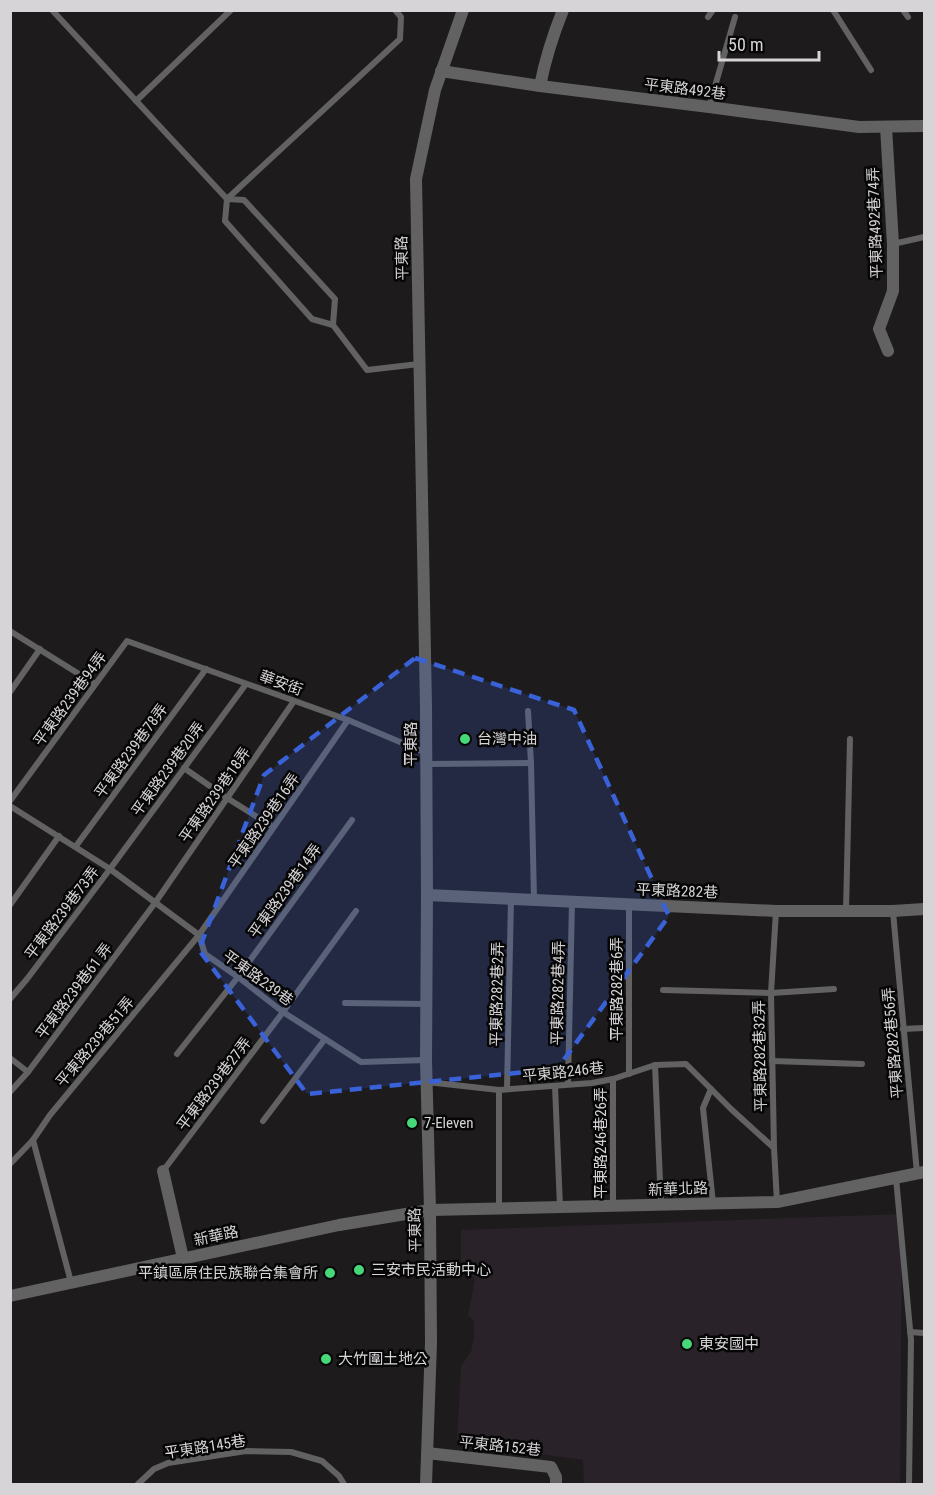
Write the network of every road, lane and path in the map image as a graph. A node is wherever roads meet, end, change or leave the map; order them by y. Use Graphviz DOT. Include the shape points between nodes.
graph roads {
  1 [pos="52,10"];
  2 [pos="231,10"];
  3 [pos="395,10"];
  4 [pos="463,10"];
  5 [pos="563,10"];
  6 [pos="713,10"];
  7 [pos="833,10"];
  8 [pos="903,10"];
  9 [pos="708,17"];
  10 [pos="735,17"];
  11 [pos="908,17"];
  12 [pos="871,70"];
  13 [pos="441,71"];
  14 [pos="540,86"];
  15 [pos="136,100"];
  16 [pos="709,106"];
  17 [pos="886,126"];
  18 [pos="924,126"];
  19 [pos="227,199"];
  20 [pos="924,237"];
  21 [pos="893,244"];
  22 [pos="333,325"];
  23 [pos="888,351"];
  24 [pos="419,364"];
  25 [pos="10,631"];
  26 [pos="127,640"];
  27 [pos="40,649"];
  28 [pos="206,669"];
  29 [pos="95,684"];
  30 [pos="246,684"];
  31 [pos="10,692"];
  32 [pos="294,701"];
  33 [pos="528,711"];
  34 [pos="348,720"];
  35 [pos="850,739"];
  36 [pos="426,758"];
  37 [pos="531,764"];
  38 [pos="184,768"];
  39 [pos="227,798"];
  40 [pos="10,803"];
  41 [pos="352,820"];
  42 [pos="273,827"];
  43 [pos="59,836"];
  44 [pos="76,846"];
  45 [pos="110,869"];
  46 [pos="427,895"];
  47 [pos="511,899"];
  48 [pos="534,900"];
  49 [pos="572,902"];
  50 [pos="155,903"];
  51 [pos="629,904"];
  52 [pos="10,905"];
  53 [pos="924,909"];
  54 [pos="776,910"];
  55 [pos="356,911"];
  56 [pos="846,911"];
  57 [pos="893,911"];
  58 [pos="199,935"];
  59 [pos="238,977"];
  60 [pos="834,989"];
  61 [pos="663,990"];
  62 [pos="771,993"];
  63 [pos="10,999"];
  64 [pos="345,1003"];
  65 [pos="426,1004"];
  66 [pos="283,1012"];
  67 [pos="924,1028"];
  68 [pos="903,1029"];
  69 [pos="325,1039"];
  70 [pos="177,1054"];
  71 [pos="10,1058"];
  72 [pos="426,1060"];
  73 [pos="772,1061"];
  74 [pos="862,1064"];
  75 [pos="655,1065"];
  76 [pos="28,1072"];
  77 [pos="629,1074"];
  78 [pos="613,1079"];
  79 [pos="427,1082"];
  80 [pos="568,1084"];
  81 [pos="555,1086"];
  82 [pos="507,1089"];
  83 [pos="711,1089"];
  84 [pos="499,1090"];
  85 [pos="10,1092"];
  86 [pos="263,1121"];
  87 [pos="33,1140"];
  88 [pos="774,1148"];
  89 [pos="10,1164"];
  90 [pos="163,1171"];
  91 [pos="920,1172"];
  92 [pos="896,1177"];
  93 [pos="777,1202"];
  94 [pos="713,1203"];
  95 [pos="661,1205"];
  96 [pos="613,1206"];
  97 [pos="560,1207"];
  98 [pos="499,1208"];
  99 [pos="430,1210"];
  100 [pos="183,1258"];
  101 [pos="71,1282"];
  102 [pos="10,1296"];
  103 [pos="910,1332"];
  104 [pos="924,1333"];
  105 [pos="427,1453"];
  106 [pos="138,1485"];
  107 [pos="344,1485"];
  108 [pos="426,1485"];
  109 [pos="556,1485"];
  110 [pos="909,1485"];
  1 -- 15 [label="lane"];
  2 -- 15 [label="lane"];
  3 -- 19 [label="lane" via="401,17 400,39"];
  4 -- 13 [label="street, 平東路"];
  5 -- 14 [label="street"];
  6 -- 9 [label="lane"];
  7 -- 12 [label="lane"];
  8 -- 11 [label="lane"];
  10 -- 16 [label="lane"];
  13 -- 14 [label="street, 平東路492巷"];
  13 -- 24 [label="street, 平東路" via="416,179"];
  14 -- 16 [label="street, 平東路492巷"];
  15 -- 19 [label="lane"];
  16 -- 17 [label="street, 平東路492巷" via="859,127"];
  17 -- 18 [label="street, 平東路492巷"];
  17 -- 21 [label="street, 平東路492巷74弄"];
  19 -- 22 [label="lane" via="225,221 312,319"];
  19 -- 22 [label="lane" via="244,200 335,298"];
  20 -- 21 [label="lane"];
  21 -- 23 [label="street, 平東路492巷74弄" via="893,291 879,329"];
  22 -- 24 [label="lane" via="367,370"];
  24 -- 36 [label="street, 平東路"];
  25 -- 27 [label="lane"];
  26 -- 28 [label="lane, 華安街"];
  26 -- 29 [label="lane, 平東路239巷94弄"];
  27 -- 29 [label="lane"];
  27 -- 31 [label="lane"];
  28 -- 30 [label="lane, 華安街"];
  28 -- 44 [label="lane, 平東路239巷78弄"];
  29 -- 40 [label="lane, 平東路239巷94弄"];
  30 -- 32 [label="lane, 華安街"];
  30 -- 38 [label="lane, 平東路239巷20弄"];
  32 -- 34 [label="lane, 華安街"];
  32 -- 39 [label="lane, 平東路239巷18弄"];
  33 -- 37 [label="lane"];
  34 -- 36 [label="lane, 華安街"];
  34 -- 42 [label="lane, 平東路239巷16弄"];
  35 -- 56 [label="lane"];
  36 -- 37 [label="lane"];
  36 -- 46 [label="street, 平東路"];
  37 -- 48 [label="lane"];
  38 -- 39 [label="lane"];
  38 -- 45 [label="lane, 平東路239巷20弄"];
  39 -- 42 [label="lane"];
  39 -- 50 [label="lane, 平東路239巷18弄"];
  40 -- 43 [label="lane, 平東路239巷"];
  41 -- 59 [label="lane, 平東路239巷14弄"];
  42 -- 58 [label="lane, 平東路239巷16弄"];
  43 -- 44 [label="lane, 平東路239巷"];
  43 -- 52 [label="lane"];
  44 -- 45 [label="lane, 平東路239巷"];
  45 -- 50 [label="lane, 平東路239巷"];
  45 -- 63 [label="lane, 平東路239巷73弄"];
  46 -- 47 [label="street, 平東路282巷"];
  46 -- 65 [label="street, 平東路"];
  47 -- 48 [label="street, 平東路282巷"];
  47 -- 82 [label="lane, 平東路282巷2弄"];
  48 -- 49 [label="street, 平東路282巷"];
  49 -- 51 [label="street, 平東路282巷"];
  49 -- 80 [label="lane, 平東路282巷4弄"];
  50 -- 58 [label="lane, 平東路239巷"];
  50 -- 76 [label="lane, 平東路239巷61 弄"];
  51 -- 54 [label="street, 平東路282巷"];
  51 -- 77 [label="lane, 平東路282巷6弄"];
  53 -- 57 [label="street, 平東路282巷"];
  54 -- 56 [label="street, 平東路282巷"];
  54 -- 62 [label="lane, 平東路282巷32弄"];
  55 -- 66 [label="lane, 平東路239巷27弄"];
  56 -- 57 [label="street, 平東路282巷"];
  57 -- 68 [label="lane, 平東路282巷56弄"];
  58 -- 59 [label="lane, 平東路239巷" via="205,954"];
  58 -- 87 [label="lane, 平東路239巷51弄"];
  59 -- 66 [label="lane, 平東路239巷"];
  59 -- 70 [label="lane, 平東路239巷14弄"];
  60 -- 62 [label="lane"];
  61 -- 62 [label="lane"];
  62 -- 73 [label="lane, 平東路282巷32弄"];
  64 -- 65 [label="lane"];
  65 -- 72 [label="street, 平東路"];
  66 -- 69 [label="lane, 平東路239巷"];
  66 -- 90 [label="lane, 平東路239巷27弄"];
  67 -- 68 [label="lane"];
  68 -- 91 [label="lane, 平東路282巷56弄"];
  69 -- 72 [label="lane, 平東路239巷" via="361,1062"];
  69 -- 86 [label="lane"];
  71 -- 76 [label="lane"];
  72 -- 79 [label="street, 平東路"];
  73 -- 74 [label="lane"];
  73 -- 88 [label="lane, 平東路282巷32弄"];
  75 -- 77 [label="lane, 平東路246巷"];
  75 -- 83 [label="lane, 平東路246巷" via="686,1064"];
  75 -- 95 [label="lane"];
  76 -- 85 [label="lane, 平東路239巷61 弄"];
  77 -- 78 [label="lane, 平東路246巷"];
  78 -- 80 [label="lane, 平東路246巷"];
  78 -- 96 [label="lane, 平東路246巷26弄"];
  79 -- 84 [label="lane, 平東路246巷"];
  79 -- 99 [label="street, 平東路"];
  80 -- 81 [label="lane, 平東路246巷"];
  81 -- 82 [label="lane, 平東路246巷"];
  81 -- 97 [label="lane"];
  82 -- 84 [label="lane, 平東路246巷"];
  83 -- 88 [label="lane, 平東路246巷"];
  83 -- 94 [label="lane" via="704,1108"];
  84 -- 98 [label="lane"];
  87 -- 89 [label="lane, 平東路239巷51弄"];
  87 -- 101 [label="lane"];
  88 -- 93 [label="lane, 平東路282巷32弄"];
  90 -- 100 [label="street"];
  91 -- 92 [label="street, 新華北路"];
  92 -- 93 [label="street, 新華北路"];
  92 -- 103 [label="lane"];
  93 -- 94 [label="street, 新華北路"];
  94 -- 95 [label="street, 新華北路"];
  95 -- 96 [label="street, 新華北路"];
  96 -- 97 [label="street, 新華北路"];
  97 -- 98 [label="street, 新華北路"];
  98 -- 99 [label="street, 新華北路"];
  99 -- 100 [label="street, 新華路"];
  99 -- 105 [label="street, 平東路"];
  100 -- 101 [label="street, 新華路"];
  101 -- 102 [label="street, 新華路"];
  103 -- 104 [label="lane"];
  103 -- 110 [label="lane"];
  105 -- 108 [label="street, 平東路"];
  105 -- 109 [label="street, 平東路152巷" via="551,1467"];
  106 -- 107 [label="lane, 平東路145巷" via="154,1469 168,1463 246,1451 291,1452 322,1461"];
}
